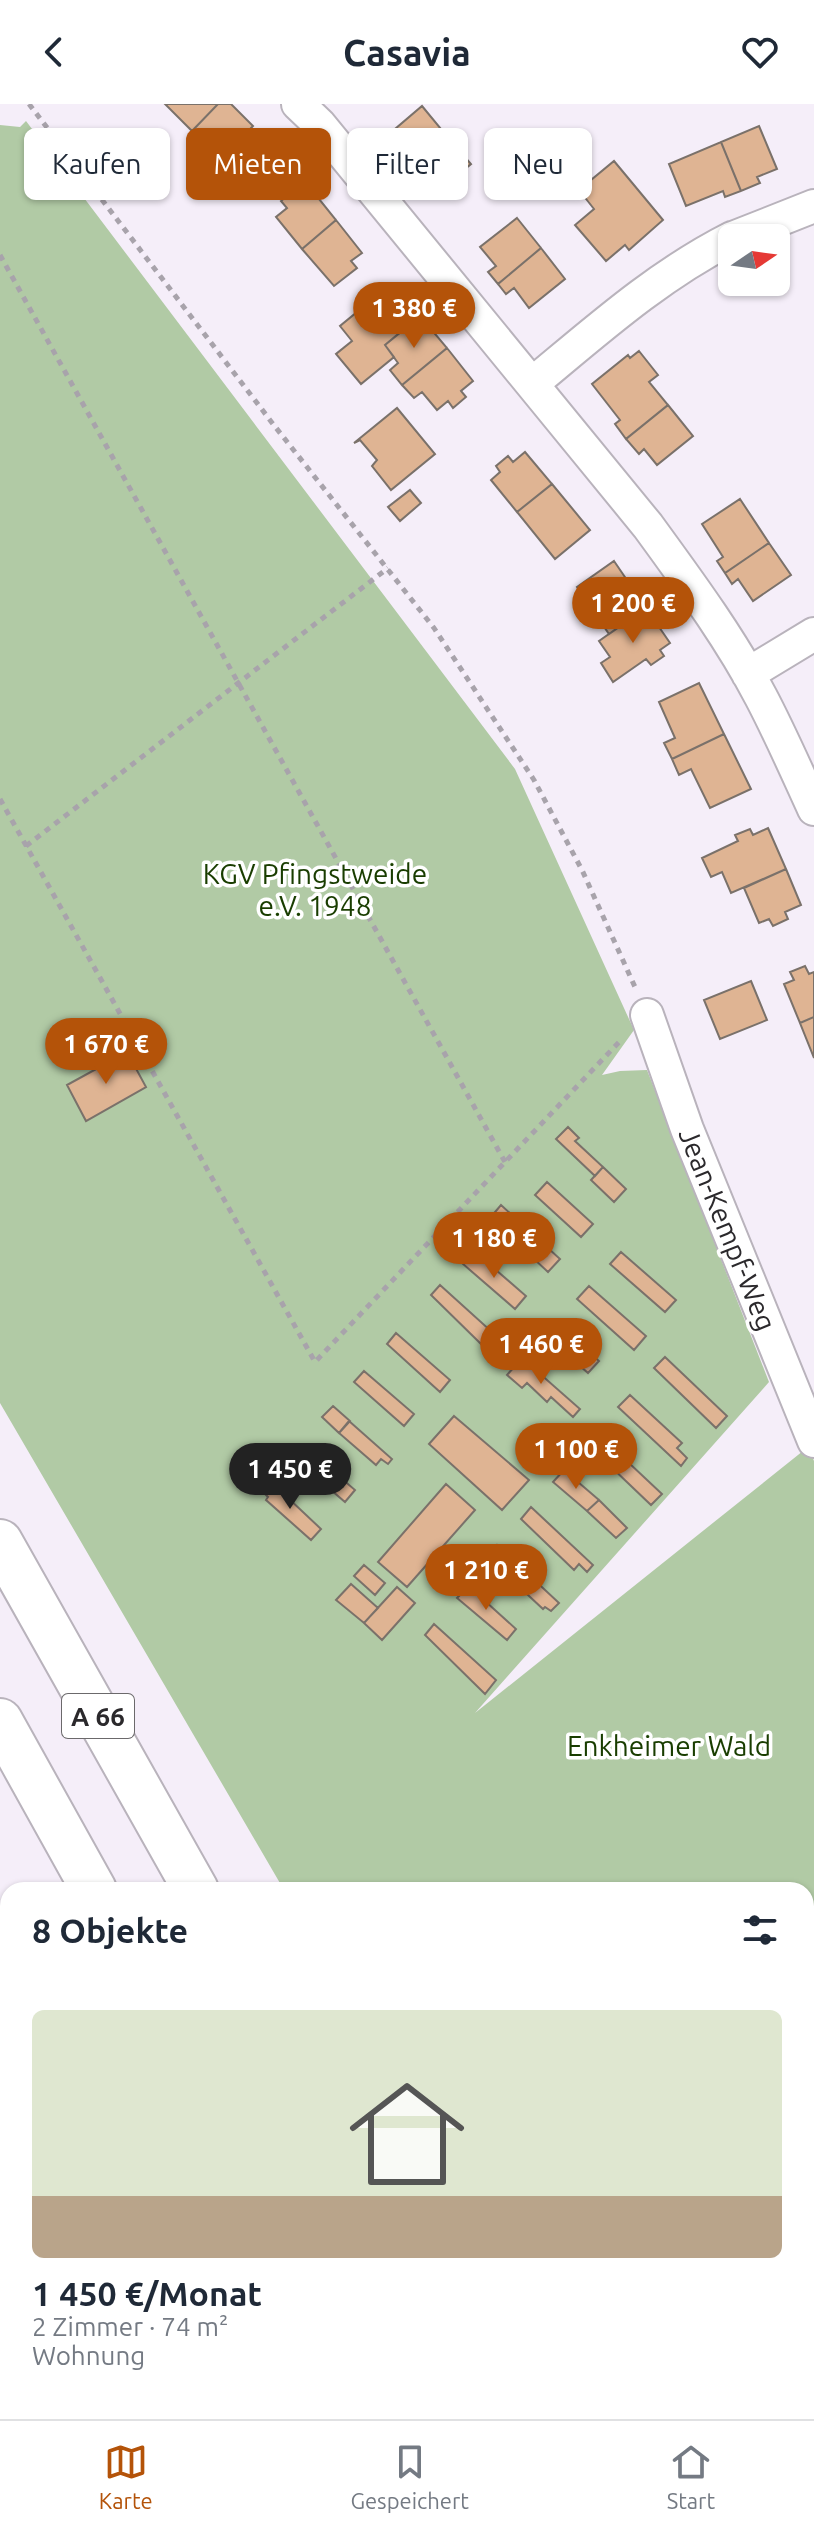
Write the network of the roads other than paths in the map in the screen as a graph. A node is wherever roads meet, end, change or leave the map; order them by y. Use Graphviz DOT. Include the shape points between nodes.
graph roads {
  1 [pos="298,104"];
  2 [pos="814,206"];
  3 [pos="765,224"];
  4 [pos="718,245"];
  5 [pos="532,384"];
  6 [pos="814,634"];
  7 [pos="748,674"];
  8 [pos="814,809"];
  9 [pos="647,1015"];
  10 [pos="814,1441"];
  11 [pos="0,1542"];
  12 [pos="0,1721"];
  13 [pos="90,1882"];
  14 [pos="191,1882"];
  1 -- 5 [label="street"];
  2 -- 3 [label="street"];
  4 -- 5 [label="street" via="638,295"];
  5 -- 7 [label="street" via="648,526"];
  6 -- 7 [label="street"];
  7 -- 8 [label="street"];
  9 -- 10 [label="street, Jean-Kempf-Weg" via="687,1129"];
  11 -- 14 [label="highway, A 66"];
  12 -- 13 [label="highway"];
}
